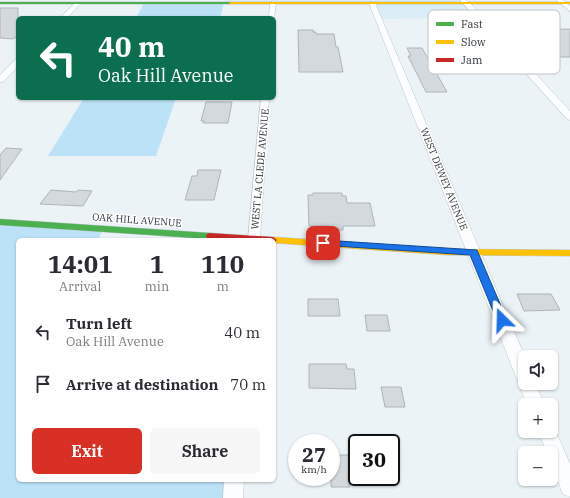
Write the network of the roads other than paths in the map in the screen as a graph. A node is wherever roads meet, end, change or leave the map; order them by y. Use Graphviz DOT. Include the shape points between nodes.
graph roads {
  1 [pos="49,2"];
  2 [pos="149,2"];
  3 [pos="251,2"];
  4 [pos="355,2"];
  5 [pos="464,2"];
  6 [pos="0,3"];
  7 [pos="78,3"];
  8 [pos="273,3"];
  9 [pos="372,3"];
  10 [pos="565,4"];
  11 [pos="474,10"];
  12 [pos="65,16"];
  13 [pos="272,16"];
  14 [pos="16,64"];
  15 [pos="531,74"];
  16 [pos="0,80"];
  17 [pos="266,100"];
  18 [pos="570,117"];
  19 [pos="0,222"];
  20 [pos="239,238"];
  21 [pos="254,238"];
  22 [pos="276,240"];
  23 [pos="474,252"];
  24 [pos="570,253"];
  25 [pos="518,360"];
  26 [pos="550,438"];
  27 [pos="234,482"];
  28 [pos="570,487"];
  29 [pos="233,498"];
  1 -- 6 [label="street"];
  1 -- 7 [label="street"];
  2 -- 3 [label="street"];
  2 -- 7 [label="street"];
  3 -- 8 [label="street"];
  4 -- 8 [label="street"];
  4 -- 9 [label="street"];
  5 -- 9 [label="street"];
  5 -- 10 [label="street"];
  5 -- 11 [label="street"];
  7 -- 12 [label="street"];
  8 -- 13 [label="street"];
  9 -- 23 [label="street, WEST DEWEY AVENUE"];
  14 -- 16 [label="street"];
  15 -- 18 [label="street"];
  17 -- 21 [label="street, WEST LA CLEDE AVENUE"];
  19 -- 20 [label="street, OAK HILL AVENUE"];
  22 -- 23 [label="street, OAK HILL AVENUE"];
  23 -- 24 [label="street, OAK HILL AVENUE"];
  23 -- 25 [label="street, WEST DEWEY AVENUE"];
  26 -- 28 [label="street"];
  27 -- 29 [label="street"];
}
